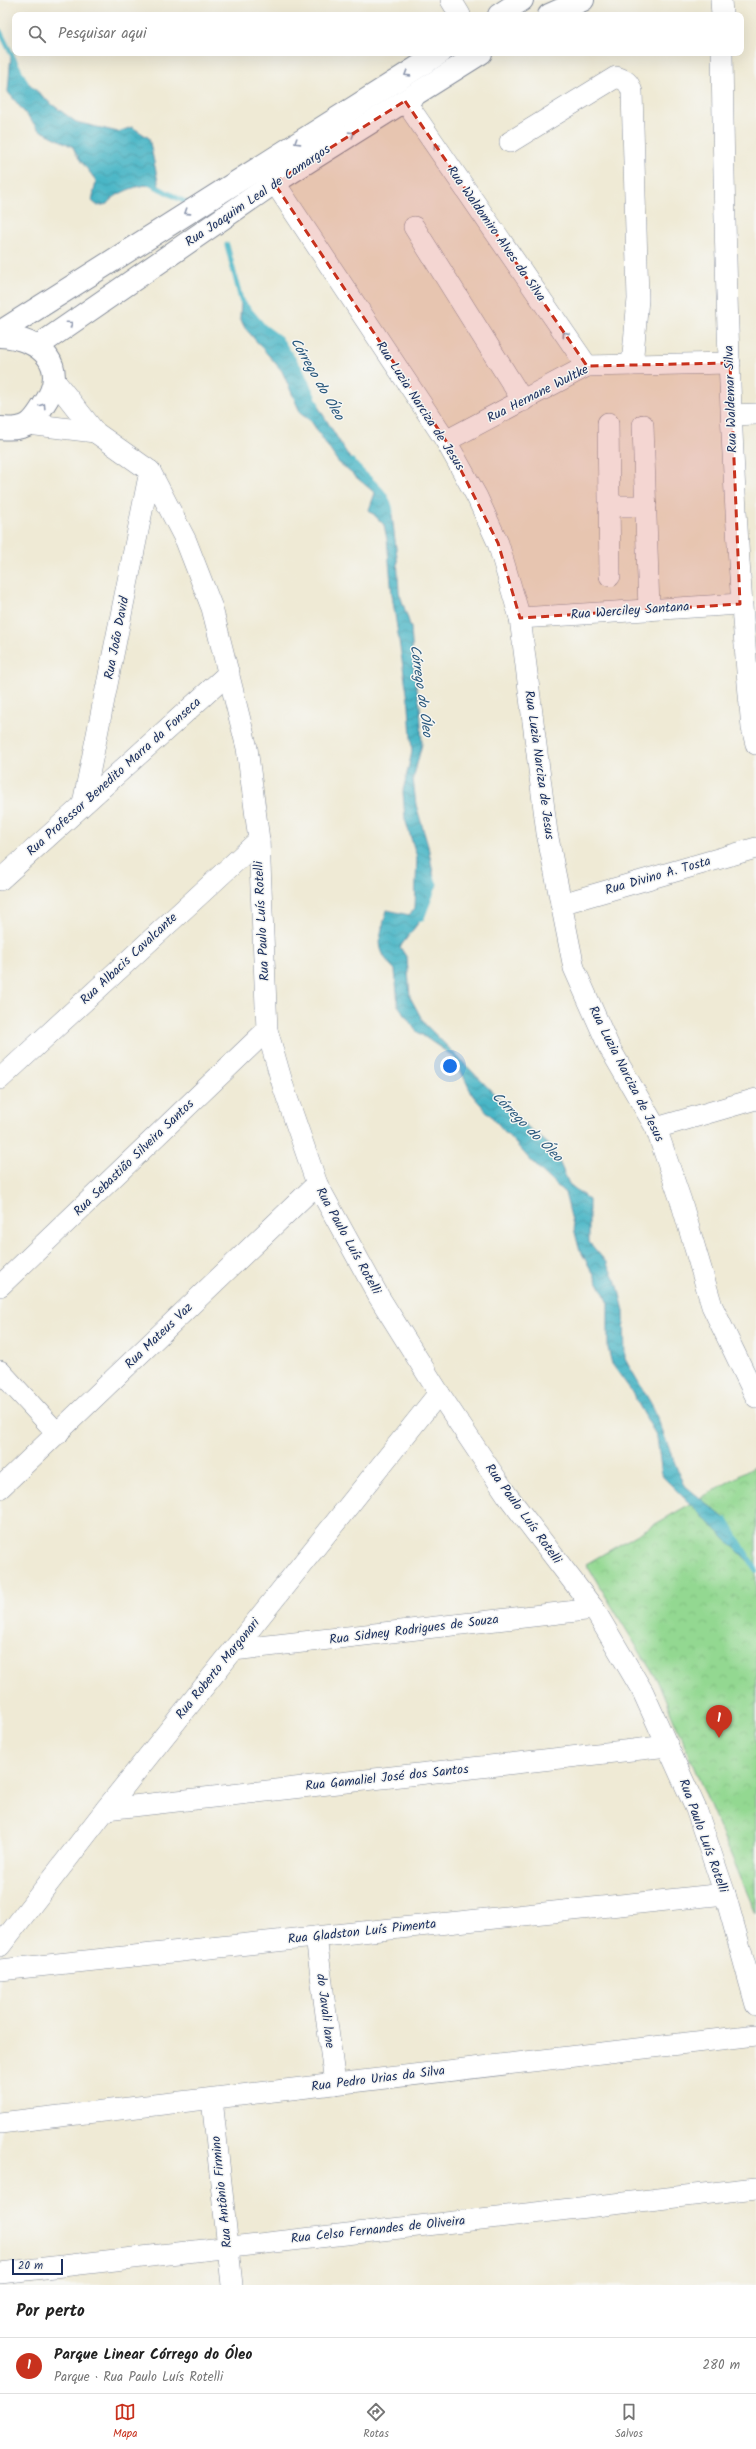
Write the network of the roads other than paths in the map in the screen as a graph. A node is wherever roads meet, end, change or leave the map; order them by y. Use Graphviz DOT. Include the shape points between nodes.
graph roads {
  1 [pos="451,0"];
  2 [pos="522,0"];
  3 [pos="583,0"];
  4 [pos="721,0"];
  5 [pos="458,12"];
  6 [pos="504,12"];
  7 [pos="556,12"];
  8 [pos="722,12"];
  9 [pos="435,56"];
  10 [pos="476,56"];
  11 [pos="722,56"];
  12 [pos="405,101"];
  13 [pos="510,142"];
  14 [pos="262,164"];
  15 [pos="274,182"];
  16 [pos="414,227"];
  17 [pos="0,332"];
  18 [pos="0,336"];
  19 [pos="38,346"];
  20 [pos="730,363"];
  21 [pos="632,365"];
  22 [pos="587,366"];
  23 [pos="54,380"];
  24 [pos="523,401"];
  25 [pos="756,414"];
  26 [pos="732,415"];
  27 [pos="28,424"];
  28 [pos="608,424"];
  29 [pos="643,425"];
  30 [pos="0,428"];
  31 [pos="95,432"];
  32 [pos="446,440"];
  33 [pos="150,471"];
  34 [pos="609,506"];
  35 [pos="646,506"];
  36 [pos="610,576"];
  37 [pos="740,604"];
  38 [pos="649,610"];
  39 [pos="520,618"];
  40 [pos="229,673"];
  41 [pos="756,744"];
  42 [pos="83,804"];
  43 [pos="259,840"];
  44 [pos="756,848"];
  45 [pos="0,880"];
  46 [pos="561,904"];
  47 [pos="267,1030"];
  48 [pos="0,1079"];
  49 [pos="756,1100"];
  50 [pos="656,1128"];
  51 [pos="317,1184"];
  52 [pos="0,1286"];
  53 [pos="0,1371"];
  54 [pos="439,1394"];
  55 [pos="756,1396"];
  56 [pos="58,1434"];
  57 [pos="0,1488"];
  58 [pos="594,1609"];
  59 [pos="233,1650"];
  60 [pos="668,1746"];
  61 [pos="106,1809"];
  62 [pos="725,1894"];
  63 [pos="316,1937"];
  64 [pos="0,1946"];
  65 [pos="0,1970"];
  66 [pos="756,2004"];
  67 [pos="756,2035"];
  68 [pos="335,2084"];
  69 [pos="212,2099"];
  70 [pos="0,2123"];
  71 [pos="756,2188"];
  72 [pos="228,2246"];
  73 [pos="0,2273"];
  74 [pos="232,2285"];
  1 -- 5 [label="street"];
  2 -- 6 [label="street"];
  3 -- 7 [label="street"];
  4 -- 8 [label="street"];
  9 -- 14 [label="street, Rua Joaquim Leal de Camargos, one-way"];
  10 -- 12 [label="street, Rua Joaquim Leal de Camargos"];
  11 -- 20 [label="street, Rua Waldemar Silva"];
  15 -- 12 [label="street, Rua Joaquim Leal de Camargos, one-way"];
  22 -- 12 [label="street, Rua Waldomiro Alves da Silva, one-way"];
  13 -- 21 [label="street" via="616,77 624,79 629,84 632,92 638,299"];
  14 -- 15 [label="street, Rua Luzia Narciza de Jesus"];
  14 -- 17 [label="street, Rua Joaquim Leal de Camargos, one-way"];
  19 -- 15 [label="street, Rua Joaquim Leal de Camargos, one-way"];
  15 -- 32 [label="street, Rua Luzia Narciza de Jesus"];
  16 -- 24 [label="street"];
  18 -- 19 [label="street" via="17,337"];
  19 -- 23 [label="street" via="47,354"];
  20 -- 21 [label="street, Rua Hernane Wultke"];
  20 -- 26 [label="street, Rua Waldemar Silva"];
  21 -- 22 [label="street, Rua Hernane Wultke"];
  22 -- 24 [label="street, Rua Hernane Wultke"];
  27 -- 23 [label="street, one-way" via="46,403"];
  23 -- 31 [label="street, Rua Paulo Luís Rotelli"];
  24 -- 32 [label="street, Rua Hernane Wultke"];
  25 -- 26 [label="street"];
  26 -- 37 [label="street, Rua Waldemar Silva"];
  27 -- 30 [label="street" via="16,428"];
  27 -- 31 [label="street, Rua Paulo Luís Rotelli"];
  28 -- 34 [label="street"];
  29 -- 35 [label="street"];
  31 -- 33 [label="street, Rua Paulo Luís Rotelli"];
  32 -- 39 [label="street, Rua Luzia Narciza de Jesus" via="498,543"];
  33 -- 40 [label="street, Rua Paulo Luís Rotelli" via="186,541 212,608"];
  33 -- 42 [label="street, Rua João David"];
  34 -- 35 [label="street"];
  34 -- 36 [label="street"];
  35 -- 38 [label="street"];
  37 -- 38 [label="street, Rua Werciley Santana"];
  37 -- 41 [label="street, Rua Waldemar Silva"];
  38 -- 39 [label="street, Rua Werciley Santana"];
  39 -- 46 [label="street, Rua Luzia Narciza de Jesus" via="547,833"];
  40 -- 42 [label="street, Rua Professor Benedito Marra da Fonseca"];
  40 -- 43 [label="street, Rua Paulo Luís Rotelli" via="247,748"];
  42 -- 45 [label="street, Rua Professor Benedito Marra da Fonseca"];
  43 -- 47 [label="street, Rua Paulo Luís Rotelli"];
  43 -- 48 [label="street, Rua Albacis Cavalcante"];
  44 -- 46 [label="street, Rua Divino A. Tosta"];
  46 -- 50 [label="street, Rua Luzia Narciza de Jesus" via="574,968 609,1047"];
  47 -- 51 [label="street, Rua Paulo Luís Rotelli" via="284,1089"];
  47 -- 52 [label="street, Rua Sebastião Silveira Santos"];
  49 -- 50 [label="street"];
  50 -- 55 [label="street, Rua Luzia Narciza de Jesus" via="712,1306"];
  51 -- 54 [label="street, Rua Paulo Luís Rotelli" via="379,1297"];
  51 -- 56 [label="street, Rua Mateus Vaz"];
  53 -- 56 [label="street"];
  54 -- 58 [label="street, Rua Paulo Luís Rotelli" via="508,1495"];
  54 -- 59 [label="street, Rua Roberto Margonari"];
  56 -- 57 [label="street, Rua Mateus Vaz"];
  58 -- 59 [label="street, Rua Sidney Rodrigues de Souza"];
  58 -- 60 [label="street, Rua Paulo Luís Rotelli" via="643,1692"];
  59 -- 61 [label="street, Rua Roberto Margonari"];
  60 -- 61 [label="street, Rua Gamaliel José dos Santos"];
  60 -- 62 [label="street, Rua Paulo Luís Rotelli" via="696,1809"];
  61 -- 64 [label="street, Rua Roberto Margonari"];
  62 -- 63 [label="street, Rua Gladston Luís Pimenta"];
  62 -- 66 [label="street, Rua Paulo Luís Rotelli"];
  63 -- 65 [label="street, Rua Gladston Luís Pimenta"];
  63 -- 68 [label="street, do Javali lane"];
  67 -- 68 [label="street, Rua Pedro Urias da Silva"];
  68 -- 69 [label="street, Rua Pedro Urias da Silva"];
  69 -- 70 [label="street, Rua Pedro Urias da Silva"];
  69 -- 72 [label="street, Rua Antônio Firmino"];
  71 -- 72 [label="street, Rua Celso Fernandes de Oliveira"];
  72 -- 73 [label="street, Rua Celso Fernandes de Oliveira"];
  72 -- 74 [label="street, Rua Antônio Firmino"];
}
